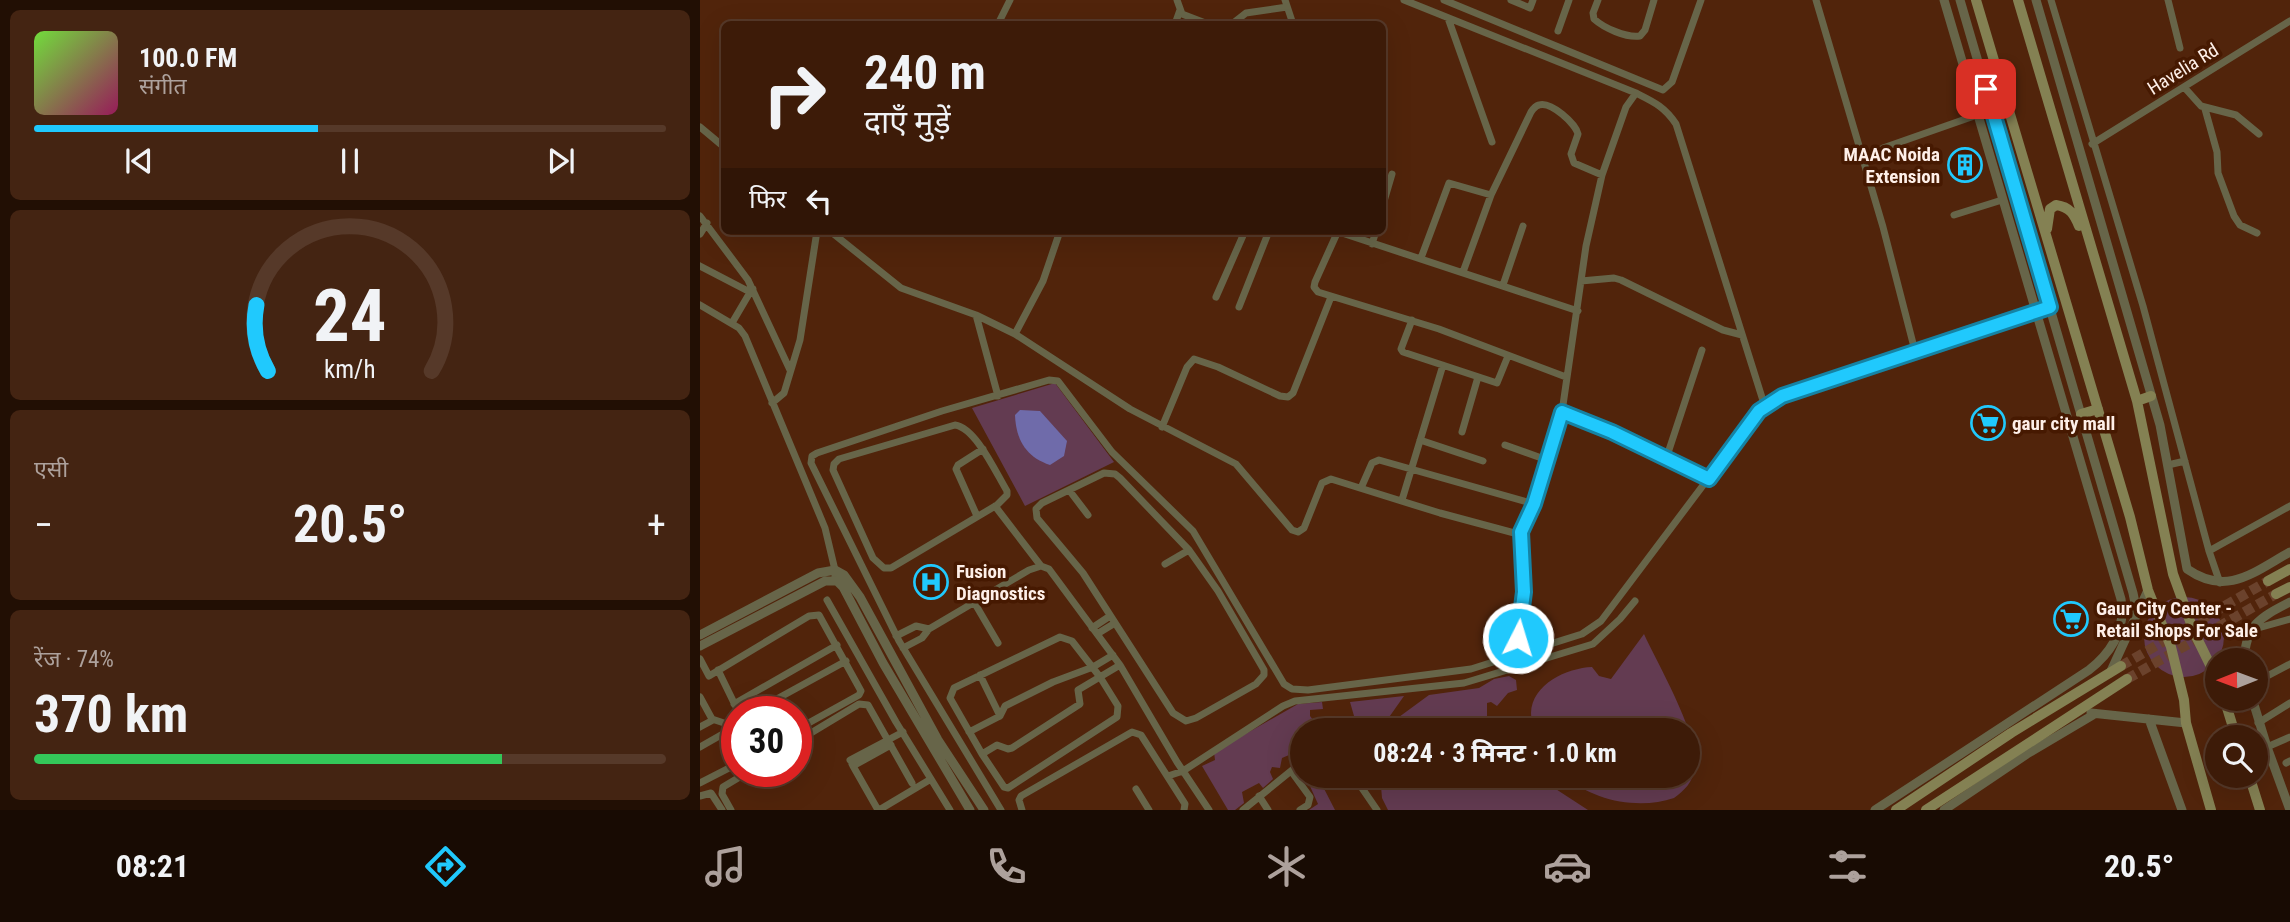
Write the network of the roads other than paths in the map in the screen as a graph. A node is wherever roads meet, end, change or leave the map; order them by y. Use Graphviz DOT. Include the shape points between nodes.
graph roads {
  1 [pos="1010,0"];
  2 [pos="1177,0"];
  3 [pos="1404,0"];
  4 [pos="1444,0"];
  5 [pos="1511,0"];
  6 [pos="1533,0"];
  7 [pos="1569,0"];
  8 [pos="1598,0"];
  9 [pos="1654,0"];
  10 [pos="1701,0"];
  11 [pos="1816,0"];
  12 [pos="1944,0"];
  13 [pos="1960,0"];
  14 [pos="1976,0"];
  15 [pos="2018,0"];
  16 [pos="2036,0"];
  17 [pos="2050,0"];
  18 [pos="2168,0"];
  19 [pos="1286,3"];
  20 [pos="1180,10"];
  21 [pos="1448,18"];
  22 [pos="1000,21"];
  23 [pos="1176,21"];
  24 [pos="1198,21"];
  25 [pos="1236,21"];
  26 [pos="1292,21"];
  27 [pos="2290,21"];
  28 [pos="1559,31"];
  29 [pos="2180,48"];
  30 [pos="2184,87"];
  31 [pos="1636,93"];
  32 [pos="2206,108"];
  33 [pos="1978,116"];
  34 [pos="700,127"];
  35 [pos="2259,134"];
  36 [pos="1492,142"];
  37 [pos="721,144"];
  38 [pos="2092,144"];
  39 [pos="1883,148"];
  40 [pos="1392,174"];
  41 [pos="1602,175"];
  42 [pos="1386,194"];
  43 [pos="1491,195"];
  44 [pos="2002,200"];
  45 [pos="1955,215"];
  46 [pos="700,216"];
  47 [pos="707,223"];
  48 [pos="1523,226"];
  49 [pos="2258,233"];
  50 [pos="700,234"];
  51 [pos="816,235"];
  52 [pos="835,235"];
  53 [pos="1059,235"];
  54 [pos="1243,235"];
  55 [pos="1267,235"];
  56 [pos="1335,235"];
  57 [pos="1348,235"];
  58 [pos="1375,235"];
  59 [pos="2046,236"];
  60 [pos="1372,244"];
  61 [pos="1421,258"];
  62 [pos="2095,262"];
  63 [pos="700,266"];
  64 [pos="1463,272"];
  65 [pos="1581,281"];
  66 [pos="1503,285"];
  67 [pos="753,289"];
  68 [pos="1331,296"];
  69 [pos="1216,297"];
  70 [pos="700,305"];
  71 [pos="1239,307"];
  72 [pos="2050,307"];
  73 [pos="1578,311"];
  74 [pos="2035,312"];
  75 [pos="976,315"];
  76 [pos="1412,320"];
  77 [pos="732,323"];
  78 [pos="1015,334"];
  79 [pos="1742,335"];
  80 [pos="1702,350"];
  81 [pos="1915,351"];
  82 [pos="1508,356"];
  83 [pos="1443,365"];
  84 [pos="790,371"];
  85 [pos="1073,372"];
  86 [pos="1478,377"];
  87 [pos="1566,377"];
  88 [pos="1058,381"];
  89 [pos="998,396"];
  90 [pos="2151,396"];
  91 [pos="2137,401"];
  92 [pos="772,403"];
  93 [pos="1765,407"];
  94 [pos="2098,409"];
  95 [pos="1562,412"];
  96 [pos="2081,414"];
  97 [pos="1162,427"];
  98 [pos="1462,432"];
  99 [pos="1420,440"];
  100 [pos="1505,445"];
  101 [pos="983,449"];
  102 [pos="812,456"];
  103 [pos="796,458"];
  104 [pos="1666,459"];
  105 [pos="1547,460"];
  106 [pos="1483,461"];
  107 [pos="2185,461"];
  108 [pos="2168,465"];
  109 [pos="1411,469"];
  110 [pos="1709,479"];
  111 [pos="1361,488"];
  112 [pos="1069,490"];
  113 [pos="1402,500"];
  114 [pos="1534,504"];
  115 [pos="995,506"];
  116 [pos="2290,506"];
  117 [pos="1088,515"];
  118 [pos="977,516"];
  119 [pos="1521,532"];
  120 [pos="1189,550"];
  121 [pos="2209,551"];
  122 [pos="2290,552"];
  123 [pos="1165,564"];
  124 [pos="1041,566"];
  125 [pos="2187,569"];
  126 [pos="2290,569"];
  127 [pos="2173,574"];
  128 [pos="835,575"];
  129 [pos="2268,581"];
  130 [pos="2220,583"];
  131 [pos="2290,587"];
  132 [pos="2148,590"];
  133 [pos="873,592"];
  134 [pos="2276,594"];
  135 [pos="860,597"];
  136 [pos="849,598"];
  137 [pos="827,600"];
  138 [pos="1635,601"];
  139 [pos="974,602"];
  140 [pos="2290,602"];
  141 [pos="2137,613"];
  142 [pos="2290,619"];
  143 [pos="1112,620"];
  144 [pos="2126,627"];
  145 [pos="929,629"];
  146 [pos="2250,630"];
  147 [pos="1095,631"];
  148 [pos="700,635"];
  149 [pos="896,636"];
  150 [pos="1518,638"];
  151 [pos="998,643"];
  152 [pos="837,645"];
  153 [pos="700,646"];
  154 [pos="903,648"];
  155 [pos="2246,648"];
  156 [pos="2205,654"];
  157 [pos="1113,655"];
  158 [pos="700,659"];
  159 [pos="846,661"];
  160 [pos="883,663"];
  161 [pos="2290,664"];
  162 [pos="1120,665"];
  163 [pos="2121,666"];
  164 [pos="1093,667"];
  165 [pos="718,670"];
  166 [pos="867,671"];
  167 [pos="2110,673"];
  168 [pos="980,675"];
  169 [pos="2268,676"];
  170 [pos="1100,677"];
  171 [pos="2127,679"];
  172 [pos="730,696"];
  173 [pos="759,696"];
  174 [pos="782,696"];
  175 [pos="700,697"];
  176 [pos="2290,703"];
  177 [pos="2081,708"];
  178 [pos="2256,711"];
  179 [pos="2093,715"];
  180 [pos="999,716"];
  181 [pos="2012,719"];
  182 [pos="2150,719"];
  183 [pos="713,720"];
  184 [pos="812,721"];
  185 [pos="896,722"];
  186 [pos="2186,723"];
  187 [pos="2259,723"];
  188 [pos="721,724"];
  189 [pos="700,727"];
  190 [pos="882,729"];
  191 [pos="721,731"];
  192 [pos="812,732"];
  193 [pos="902,732"];
  194 [pos="969,732"];
  195 [pos="2007,736"];
  196 [pos="2290,737"];
  197 [pos="890,743"];
  198 [pos="700,747"];
  199 [pos="2268,747"];
  200 [pos="2268,750"];
  201 [pos="982,754"];
  202 [pos="1177,762"];
  203 [pos="1183,771"];
  204 [pos="721,772"];
  205 [pos="1290,772"];
  206 [pos="1166,773"];
  207 [pos="931,779"];
  208 [pos="700,783"];
  209 [pos="912,783"];
  210 [pos="726,787"];
  211 [pos="1303,788"];
  212 [pos="1362,788"];
  213 [pos="2253,788"];
  214 [pos="1136,789"];
  215 [pos="700,796"];
  216 [pos="1259,796"];
  217 [pos="722,810"];
  218 [pos="731,810"];
  219 [pos="878,810"];
  220 [pos="950,810"];
  221 [pos="970,810"];
  222 [pos="984,810"];
  223 [pos="1001,810"];
  224 [pos="1022,810"];
  225 [pos="1149,810"];
  226 [pos="1184,810"];
  227 [pos="1209,810"];
  228 [pos="1243,810"];
  229 [pos="1268,810"];
  230 [pos="1300,810"];
  231 [pos="1377,810"];
  232 [pos="1875,810"];
  233 [pos="1896,810"];
  234 [pos="1926,810"];
  235 [pos="1944,810"];
  236 [pos="2182,810"];
  237 [pos="2211,810"];
  238 [pos="2260,810"];
  239 [pos="2290,810"];
  1 -- 22 [label="street"];
  2 -- 20 [label="street"];
  3 -- 21 [label="street"];
  4 -- 10 [label="street" via="1663,90 1672,82"];
  5 -- 6 [label="street" via="1530,8"];
  7 -- 28 [label="street"];
  8 -- 9 [label="street" via="1594,19 1633,37 1645,30"];
  11 -- 81 [label="street"];
  12 -- 33 [label="street"];
  13 -- 72 [label="street"];
  14 -- 59 [label="main road"];
  15 -- 62 [label="main road"];
  16 -- 90 [label="street"];
  17 -- 38 [label="street"];
  18 -- 29 [label="street"];
  19 -- 25 [label="street" via="1246,13"];
  19 -- 26 [label="street"];
  20 -- 23 [label="street"];
  20 -- 24 [label="street"];
  21 -- 31 [label="street"];
  21 -- 36 [label="street"];
  27 -- 30 [label="street, Havelia Rd"];
  30 -- 32 [label="street"];
  30 -- 38 [label="street, Havelia Rd"];
  31 -- 41 [label="street" via="1626,107"];
  31 -- 79 [label="street" via="1658,103 1676,124"];
  32 -- 35 [label="street" via="2236,115"];
  32 -- 49 [label="street" via="2217,170 2234,216 2240,225"];
  33 -- 39 [label="street"];
  33 -- 44 [label="street"];
  34 -- 37 [label="street"];
  38 -- 107 [label="street"];
  40 -- 42 [label="street"];
  41 -- 43 [label="street" via="1574,163 1571,154 1577,129 1542,104 1531,112"];
  41 -- 65 [label="street"];
  43 -- 61 [label="street" via="1448,183"];
  43 -- 64 [label="street"];
  44 -- 45 [label="street"];
  44 -- 74 [label="street"];
  46 -- 47 [label="street"];
  47 -- 50 [label="street"];
  47 -- 67 [label="street"];
  48 -- 66 [label="street"];
  51 -- 84 [label="street" via="803,327"];
  52 -- 75 [label="street" via="901,288"];
  53 -- 78 [label="street" via="1043,281"];
  54 -- 69 [label="street"];
  55 -- 71 [label="street"];
  56 -- 68 [label="street" via="1314,288"];
  57 -- 60 [label="street"];
  58 -- 60 [label="street"];
  59 -- 62 [label="main road" via="2050,209 2065,207 2074,214"];
  59 -- 94 [label="main road"];
  60 -- 61 [label="street"];
  61 -- 64 [label="street"];
  62 -- 91 [label="main road"];
  63 -- 67 [label="street" via="746,290"];
  64 -- 66 [label="street"];
  65 -- 73 [label="street"];
  65 -- 79 [label="street" via="1620,280"];
  66 -- 73 [label="street"];
  67 -- 77 [label="street"];
  67 -- 84 [label="street"];
  68 -- 76 [label="street"];
  68 -- 97 [label="street" via="1293,393 1280,396 1194,359"];
  70 -- 77 [label="street"];
  72 -- 74 [label="street"];
  72 -- 96 [label="street"];
  73 -- 87 [label="street"];
  74 -- 81 [label="street"];
  74 -- 144 [label="street"];
  75 -- 78 [label="street"];
  75 -- 89 [label="street"];
  76 -- 82 [label="street"];
  76 -- 83 [label="street" via="1402,351"];
  77 -- 92 [label="street" via="745,336"];
  78 -- 85 [label="street"];
  79 -- 93 [label="street"];
  80 -- 104 [label="street"];
  81 -- 93 [label="street" via="1782,396"];
  82 -- 86 [label="street" via="1497,383"];
  82 -- 87 [label="street"];
  83 -- 86 [label="street"];
  83 -- 99 [label="street"];
  84 -- 92 [label="street" via="784,393"];
  85 -- 88 [label="street"];
  85 -- 97 [label="street"];
  86 -- 98 [label="street"];
  87 -- 95 [label="street"];
  88 -- 89 [label="street"];
  88 -- 110 [label="street" via="1112,452 1193,531 1278,676 1298,690 1471,669 1582,634 1601,621"];
  89 -- 102 [label="street"];
  90 -- 91 [label="main road"];
  90 -- 108 [label="street"];
  91 -- 127 [label="main road"];
  92 -- 103 [label="street"];
  93 -- 110 [label="street"];
  94 -- 96 [label="main road"];
  94 -- 132 [label="main road"];
  95 -- 104 [label="street"];
  95 -- 105 [label="street"];
  96 -- 141 [label="street"];
  97 -- 111 [label="street" via="1236,464 1298,532 1326,480"];
  99 -- 106 [label="street"];
  99 -- 109 [label="street"];
  100 -- 105 [label="street"];
  101 -- 115 [label="street" via="1007,491"];
  101 -- 118 [label="street" via="956,469"];
  101 -- 118 [label="street" via="961,425 955,425 839,459 833,470 873,558 884,568"];
  102 -- 103 [label="street"];
  102 -- 133 [label="street" via="811,463"];
  103 -- 128 [label="street" via="825,528"];
  104 -- 110 [label="street"];
  105 -- 114 [label="street"];
  107 -- 108 [label="street"];
  107 -- 121 [label="street"];
  108 -- 125 [label="street"];
  109 -- 111 [label="street" via="1376,460"];
  109 -- 113 [label="street"];
  109 -- 114 [label="street"];
  111 -- 113 [label="street"];
  112 -- 117 [label="street"];
  112 -- 120 [label="street" via="1104,473 1115,474"];
  112 -- 143 [label="street" via="1035,512 1083,573"];
  113 -- 119 [label="street"];
  114 -- 119 [label="street"];
  115 -- 118 [label="street"];
  115 -- 124 [label="street"];
  116 -- 121 [label="street"];
  119 -- 150 [label="street" via="1524,592"];
  120 -- 123 [label="street"];
  120 -- 143 [label="street" via="1264,670 1262,680 1196,718 1178,718"];
  121 -- 130 [label="street"];
  122 -- 130 [label="street" via="2241,579"];
  124 -- 139 [label="street"];
  124 -- 147 [label="street" via="1053,573"];
  125 -- 127 [label="street"];
  125 -- 130 [label="street"];
  126 -- 129 [label="main road"];
  127 -- 156 [label="main road"];
  128 -- 135 [label="street" via="844,575"];
  128 -- 136 [label="street"];
  128 -- 148 [label="street" via="818,573"];
  128 -- 153 [label="street"];
  131 -- 134 [label="main road"];
  132 -- 141 [label="street"];
  132 -- 186 [label="main road" via="2171,647"];
  133 -- 135 [label="street"];
  133 -- 149 [label="street"];
  135 -- 136 [label="street"];
  135 -- 222 [label="street" via="938,740"];
  136 -- 160 [label="street"];
  137 -- 166 [label="street"];
  138 -- 203 [label="street" via="1593,644 1476,680 1295,701"];
  139 -- 145 [label="street"];
  139 -- 151 [label="street"];
  140 -- 146 [label="street"];
  141 -- 144 [label="street"];
  142 -- 146 [label="street"];
  143 -- 147 [label="street"];
  144 -- 167 [label="street"];
  144 -- 181 [label="street" via="2101,660"];
  145 -- 149 [label="street" via="916,626"];
  145 -- 154 [label="street"];
  146 -- 155 [label="street"];
  147 -- 157 [label="street"];
  149 -- 154 [label="street"];
  152 -- 159 [label="street"];
  152 -- 165 [label="street" via="823,620 814,614"];
  152 -- 173 [label="street"];
  154 -- 223 [label="street"];
  157 -- 162 [label="street"];
  157 -- 164 [label="street"];
  158 -- 165 [label="street" via="709,676"];
  159 -- 174 [label="street"];
  159 -- 184 [label="street" via="860,687 859,695"];
  160 -- 166 [label="street"];
  160 -- 221 [label="street"];
  161 -- 169 [label="street"];
  162 -- 170 [label="street"];
  162 -- 202 [label="street"];
  163 -- 167 [label="main road"];
  164 -- 168 [label="street" via="1072,641 1060,637"];
  164 -- 170 [label="street"];
  164 -- 180 [label="street" via="1016,700"];
  165 -- 172 [label="street"];
  166 -- 185 [label="street"];
  167 -- 195 [label="main road"];
  168 -- 180 [label="street"];
  168 -- 194 [label="street" via="954,688 950,698"];
  170 -- 201 [label="street" via="1078,690 1080,704 1012,748 997,745"];
  170 -- 201 [label="street" via="1118,706 1117,717 1008,789"];
  171 -- 177 [label="main road"];
  175 -- 183 [label="street"];
  176 -- 187 [label="street"];
  177 -- 179 [label="street"];
  177 -- 234 [label="main road"];
  178 -- 187 [label="street"];
  179 -- 182 [label="street"];
  179 -- 235 [label="street"];
  180 -- 194 [label="street"];
  181 -- 195 [label="main road"];
  181 -- 232 [label="street"];
  182 -- 186 [label="street"];
  182 -- 236 [label="street"];
  183 -- 188 [label="street"];
  183 -- 189 [label="street"];
  185 -- 190 [label="street"];
  185 -- 193 [label="street"];
  186 -- 237 [label="main road"];
  190 -- 192 [label="street" via="868,705 859,704"];
  190 -- 197 [label="street"];
  191 -- 198 [label="street"];
  193 -- 197 [label="street"];
  193 -- 207 [label="street"];
  194 -- 201 [label="street"];
  195 -- 233 [label="main road"];
  196 -- 199 [label="street"];
  197 -- 209 [label="street"];
  197 -- 219 [label="street" via="850,760"];
  200 -- 239 [label="street"];
  202 -- 203 [label="street"];
  202 -- 206 [label="street"];
  203 -- 206 [label="street"];
  203 -- 227 [label="street"];
  204 -- 208 [label="street"];
  205 -- 216 [label="street"];
  206 -- 224 [label="street" via="1141,735 1132,732 1021,796"];
  206 -- 226 [label="street" via="1185,804"];
  207 -- 219 [label="street"];
  207 -- 220 [label="street"];
  210 -- 218 [label="street" via="722,790"];
  211 -- 230 [label="street" via="1310,797"];
  212 -- 231 [label="street"];
  213 -- 238 [label="main road"];
  214 -- 225 [label="street"];
  215 -- 217 [label="street" via="711,793"];
  216 -- 228 [label="street"];
  216 -- 229 [label="street"];
}
